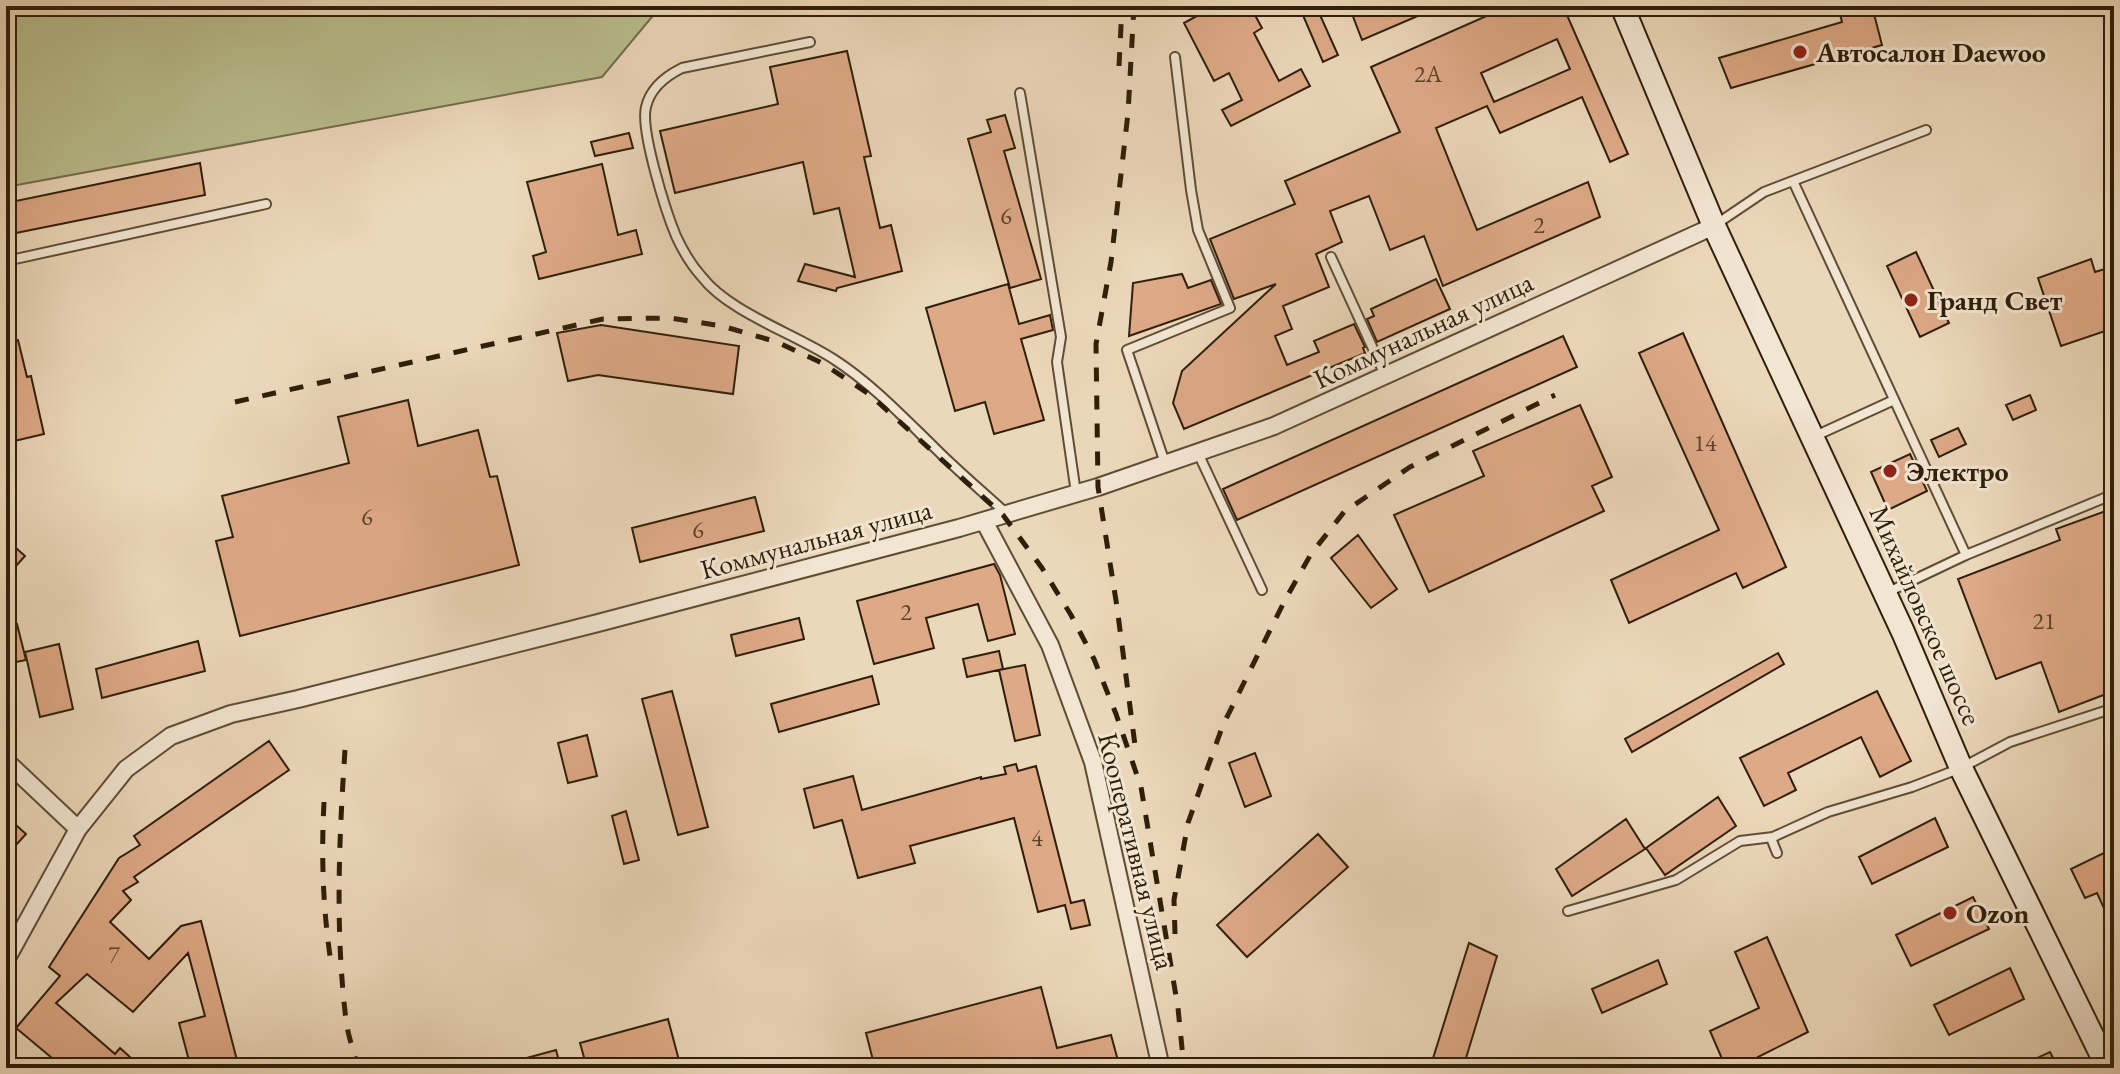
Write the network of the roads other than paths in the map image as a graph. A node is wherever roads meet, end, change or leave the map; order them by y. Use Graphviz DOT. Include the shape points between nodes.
graph roads {
  1 [pos="1622,6"];
  2 [pos="810,42"];
  3 [pos="1175,57"];
  4 [pos="1020,93"];
  5 [pos="1926,130"];
  6 [pos="1793,181"];
  7 [pos="266,204"];
  8 [pos="1714,226"];
  9 [pos="1331,257"];
  10 [pos="6,261"];
  11 [pos="1386,375"];
  12 [pos="1894,400"];
  13 [pos="1813,437"];
  14 [pos="1198,453"];
  15 [pos="1166,464"];
  16 [pos="1076,494"];
  17 [pos="2114,494"];
  18 [pos="1007,514"];
  19 [pos="984,521"];
  20 [pos="1966,555"];
  21 [pos="1262,590"];
  22 [pos="1885,593"];
  23 [pos="2114,708"];
  24 [pos="6,761"];
  25 [pos="1961,768"];
  26 [pos="78,829"];
  27 [pos="1771,838"];
  28 [pos="1777,853"];
  29 [pos="1568,911"];
  30 [pos="6,960"];
  31 [pos="1161,1068"];
  32 [pos="2108,1068"];
  1 -- 8 [label="main road, Михайловское шоссе"];
  2 -- 18 [label="lane" via="682,68 655,90 646,106 645,127 677,237 718,295 835,359"];
  3 -- 15 [label="lane" via="1198,230 1230,308 1127,350"];
  4 -- 16 [label="lane" via="1061,337 1057,362"];
  5 -- 6 [label="lane"];
  6 -- 8 [label="lane" via="1764,192"];
  6 -- 12 [label="lane"];
  7 -- 10 [label="lane"];
  8 -- 11 [label="street, Коммунальная улица"];
  8 -- 13 [label="main road, Михайловское шоссе"];
  9 -- 11 [label="lane"];
  11 -- 14 [label="street, Коммунальная улица" via="1274,426"];
  12 -- 13 [label="lane"];
  12 -- 20 [label="lane"];
  13 -- 22 [label="main road, Михайловское шоссе"];
  14 -- 15 [label="street, Коммунальная улица"];
  14 -- 21 [label="lane"];
  15 -- 16 [label="street, Коммунальная улица"];
  16 -- 18 [label="street, Коммунальная улица"];
  17 -- 20 [label="lane"];
  18 -- 19 [label="street, Коммунальная улица"];
  19 -- 26 [label="street, Коммунальная улица" via="231,714 171,736 126,769"];
  19 -- 31 [label="street, Кооперативная улица" via="1050,645 1093,762"];
  20 -- 22 [label="lane"];
  22 -- 25 [label="main road, Михайловское шоссе"];
  23 -- 25 [label="lane" via="2010,742"];
  24 -- 26 [label="street"];
  25 -- 27 [label="lane" via="1828,812"];
  25 -- 32 [label="main road, Михайловское шоссе"];
  26 -- 30 [label="street, Коммунальная улица"];
  27 -- 28 [label="lane"];
  27 -- 29 [label="lane" via="1740,841 1676,880"];
}
